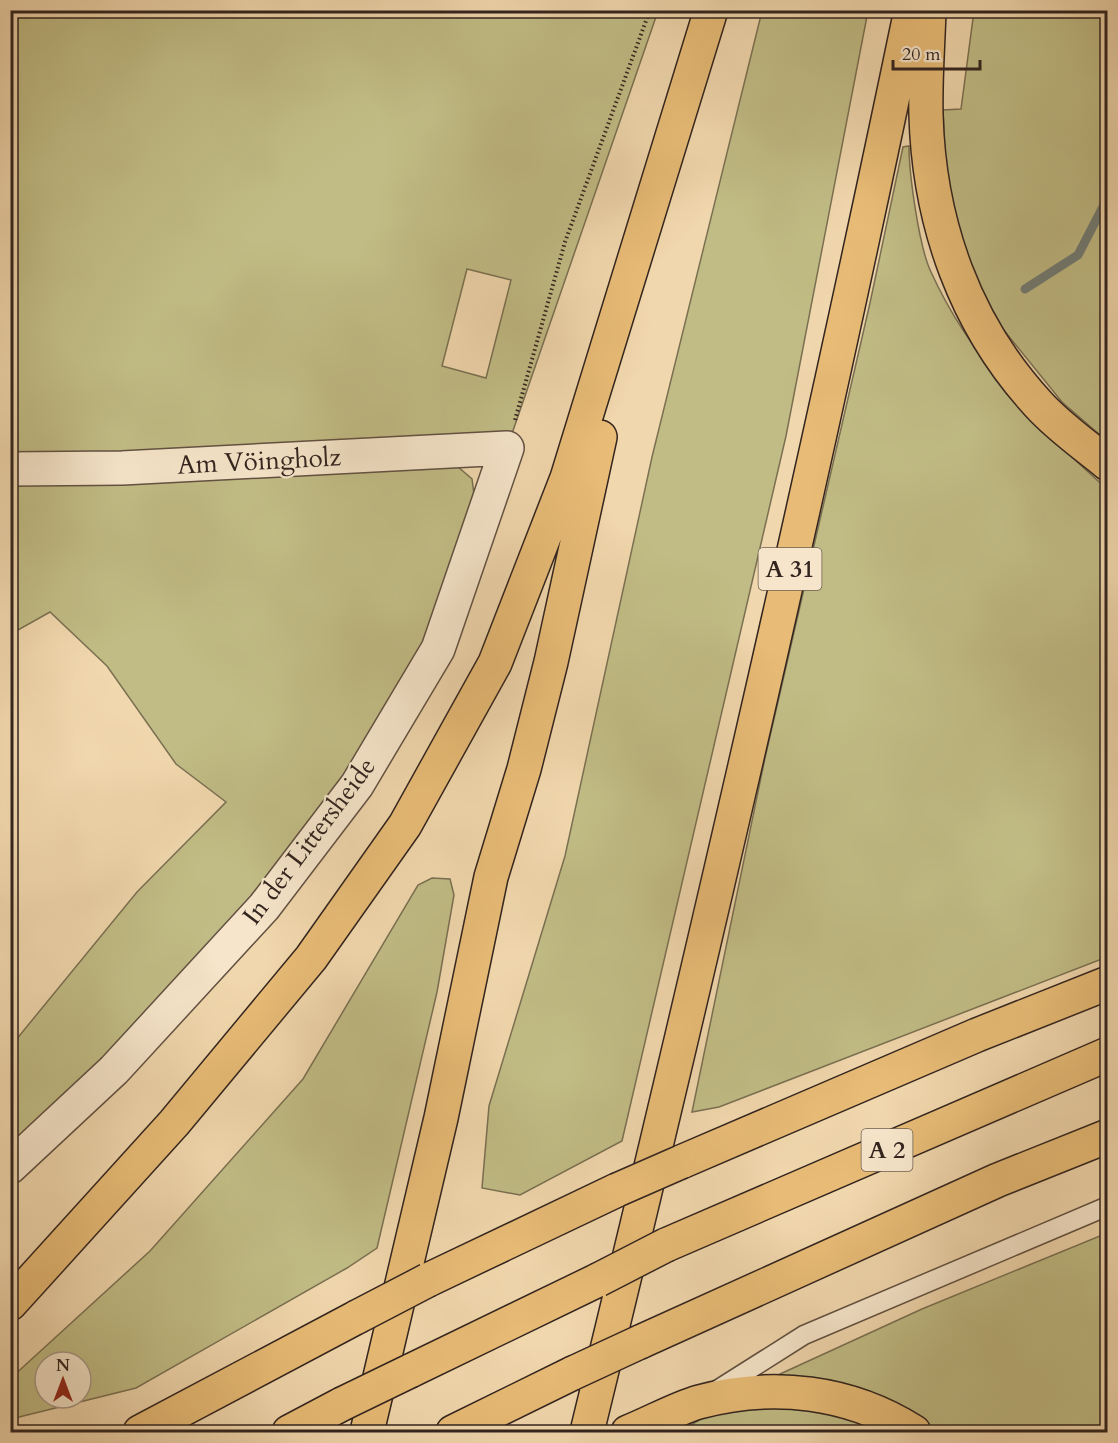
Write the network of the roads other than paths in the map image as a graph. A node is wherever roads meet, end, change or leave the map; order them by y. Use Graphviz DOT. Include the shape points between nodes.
graph roads {
  1 [pos="711,10"];
  2 [pos="911,10"];
  3 [pos="929,10"];
  4 [pos="648,215"];
  5 [pos="507,448"];
  6 [pos="1107,464"];
  7 [pos="10,469"];
  8 [pos="1107,983"];
  9 [pos="1107,1054"];
  10 [pos="1107,1136"];
  11 [pos="10,1167"];
  12 [pos="1107,1206"];
  13 [pos="10,1304"];
  14 [pos="697,1402"];
  15 [pos="140,1432"];
  16 [pos="289,1432"];
  17 [pos="368,1432"];
  18 [pos="453,1432"];
  19 [pos="587,1432"];
  20 [pos="628,1432"];
  21 [pos="914,1432"];
  1 -- 4 [label="highway"];
  2 -- 19 [label="highway, A 31" via="836,372"];
  3 -- 6 [label="highway" via="929,167 939,223 966,297 999,354 1040,405"];
  4 -- 13 [label="highway" via="567,478 495,663 405,825 311,958 174,1123"];
  4 -- 17 [label="highway" via="551,662 491,877 441,1118"];
  5 -- 7 [label="street, Am Vöingholz" via="122,468"];
  5 -- 11 [label="street, In der Littersheide" via="438,650 357,785 264,907 114,1070"];
  8 -- 15 [label="highway, bridge" via="617,1190 428,1280"];
  9 -- 16 [label="highway, A 2, bridge" via="666,1245"];
  10 -- 18 [label="highway, bridge" via="998,1180 640,1341"];
  12 -- 14 [label="lane" via="804,1335"];
  14 -- 20 [label="highway"];
  14 -- 21 [label="highway" via="745,1394 807,1392 849,1401"];
}
